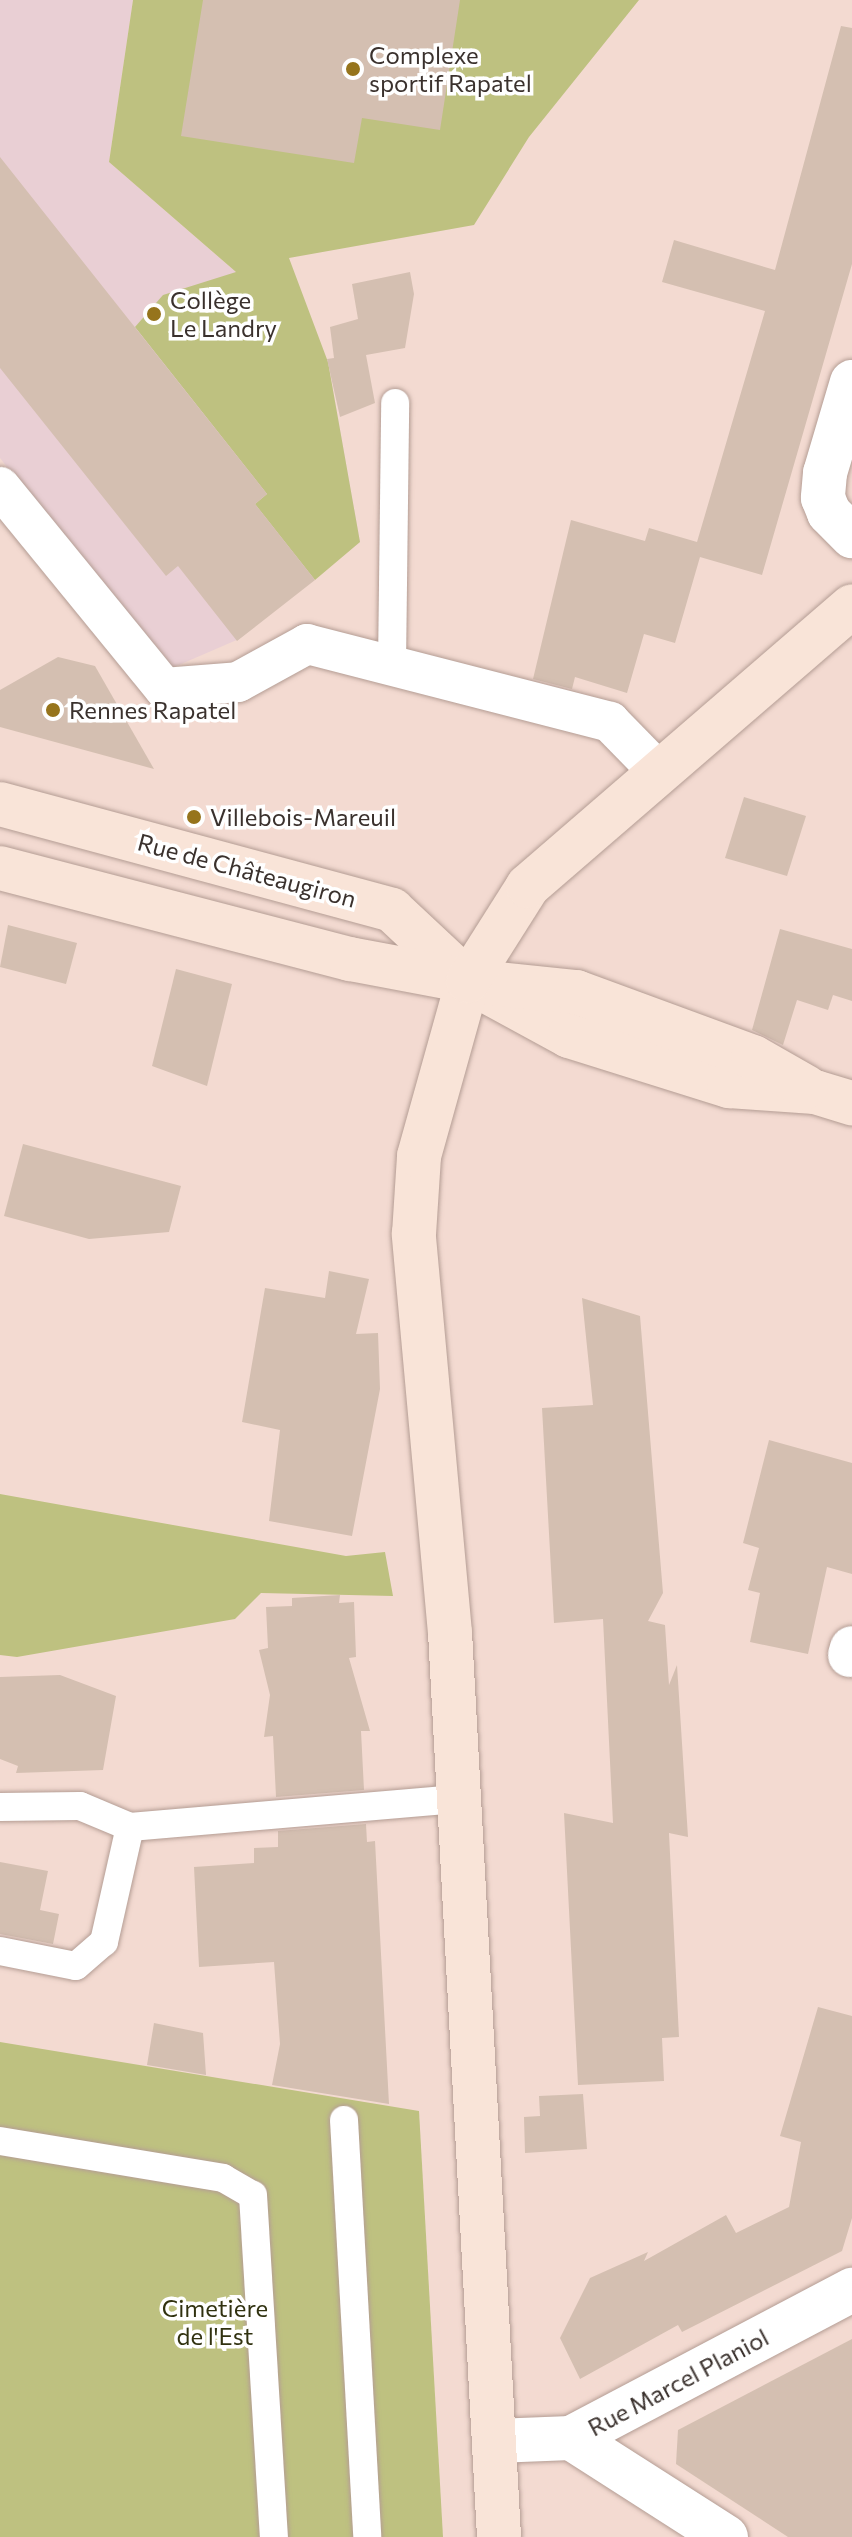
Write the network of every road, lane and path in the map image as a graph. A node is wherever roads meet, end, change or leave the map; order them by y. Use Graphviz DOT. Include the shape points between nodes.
graph roads {
  1 [pos="852,382"];
  2 [pos="395,403"];
  3 [pos="0,487"];
  4 [pos="852,536"];
  5 [pos="852,606"];
  6 [pos="392,666"];
  7 [pos="657,770"];
  8 [pos="0,804"];
  9 [pos="0,868"];
  10 [pos="468,981"];
  11 [pos="833,1097"];
  12 [pos="457,1799"];
  13 [pos="0,1807"];
  14 [pos="130,1827"];
  15 [pos="0,1951"];
  16 [pos="344,2120"];
  17 [pos="0,2141"];
  18 [pos="852,2290"];
  19 [pos="571,2438"];
  20 [pos="495,2441"];
  21 [pos="274,2537"];
  22 [pos="367,2537"];
  23 [pos="499,2537"];
  24 [pos="726,2537"];
  1 -- 4 [label="street" via="825,473 823,498 829,513"];
  2 -- 6 [label="lane"];
  3 -- 6 [label="street" via="164,688 238,682 307,644"];
  5 -- 7 [label="main road"];
  6 -- 7 [label="street" via="610,722"];
  7 -- 10 [label="main road" via="540,873"];
  8 -- 10 [label="main road, Rue de Châteaugiron" via="392,910"];
  9 -- 10 [label="main road" via="312,950"];
  10 -- 11 [label="main road" via="576,992 753,1057"];
  10 -- 12 [label="main road" via="419,1156 415,1193 450,1633"];
  12 -- 14 [label="lane"];
  12 -- 20 [label="main road"];
  13 -- 14 [label="lane" via="80,1806"];
  14 -- 15 [label="lane" via="104,1942 76,1966"];
  16 -- 22 [label="lane"];
  17 -- 21 [label="lane" via="223,2178 253,2195"];
  18 -- 19 [label="street, Rue Marcel Planiol"];
  19 -- 20 [label="street, Rue Marcel Planiol"];
  19 -- 24 [label="street"];
  20 -- 23 [label="main road"];
}
